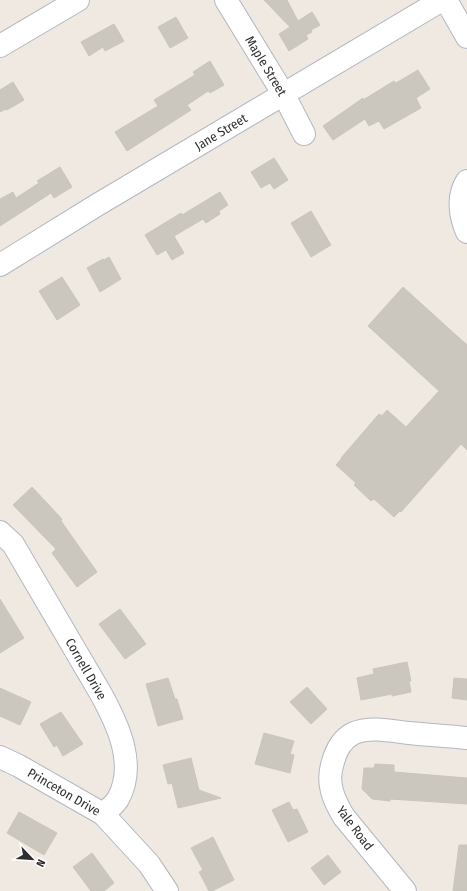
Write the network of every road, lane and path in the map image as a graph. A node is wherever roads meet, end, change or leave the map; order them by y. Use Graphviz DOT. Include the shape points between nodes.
graph roads {
  1 [pos="78,0"];
  2 [pos="226,0"];
  3 [pos="442,0"];
  4 [pos="446,0"];
  5 [pos="467,37"];
  6 [pos="0,46"];
  7 [pos="284,95"];
  8 [pos="304,134"];
  9 [pos="467,181"];
  10 [pos="467,232"];
  11 [pos="0,265"];
  12 [pos="0,532"];
  13 [pos="467,738"];
  14 [pos="0,757"];
  15 [pos="103,814"];
  16 [pos="167,891"];
  17 [pos="405,891"];
  1 -- 6 [label="street"];
  2 -- 7 [label="street, Maple Street"];
  3 -- 7 [label="street, Jane Street"];
  4 -- 5 [label="street"];
  7 -- 8 [label="street, Maple Street"];
  7 -- 11 [label="street, Jane Street"];
  9 -- 10 [label="street" via="460,205"];
  12 -- 15 [label="street, Cornell Drive" via="13,544 101,694 119,731 126,763 125,777 118,800"];
  13 -- 17 [label="street, Yale Road" via="364,731 354,733 346,739 334,756 330,785 337,806"];
  14 -- 15 [label="street, Princeton Drive"];
  15 -- 16 [label="street, Princeton Drive" via="149,864"];
}
